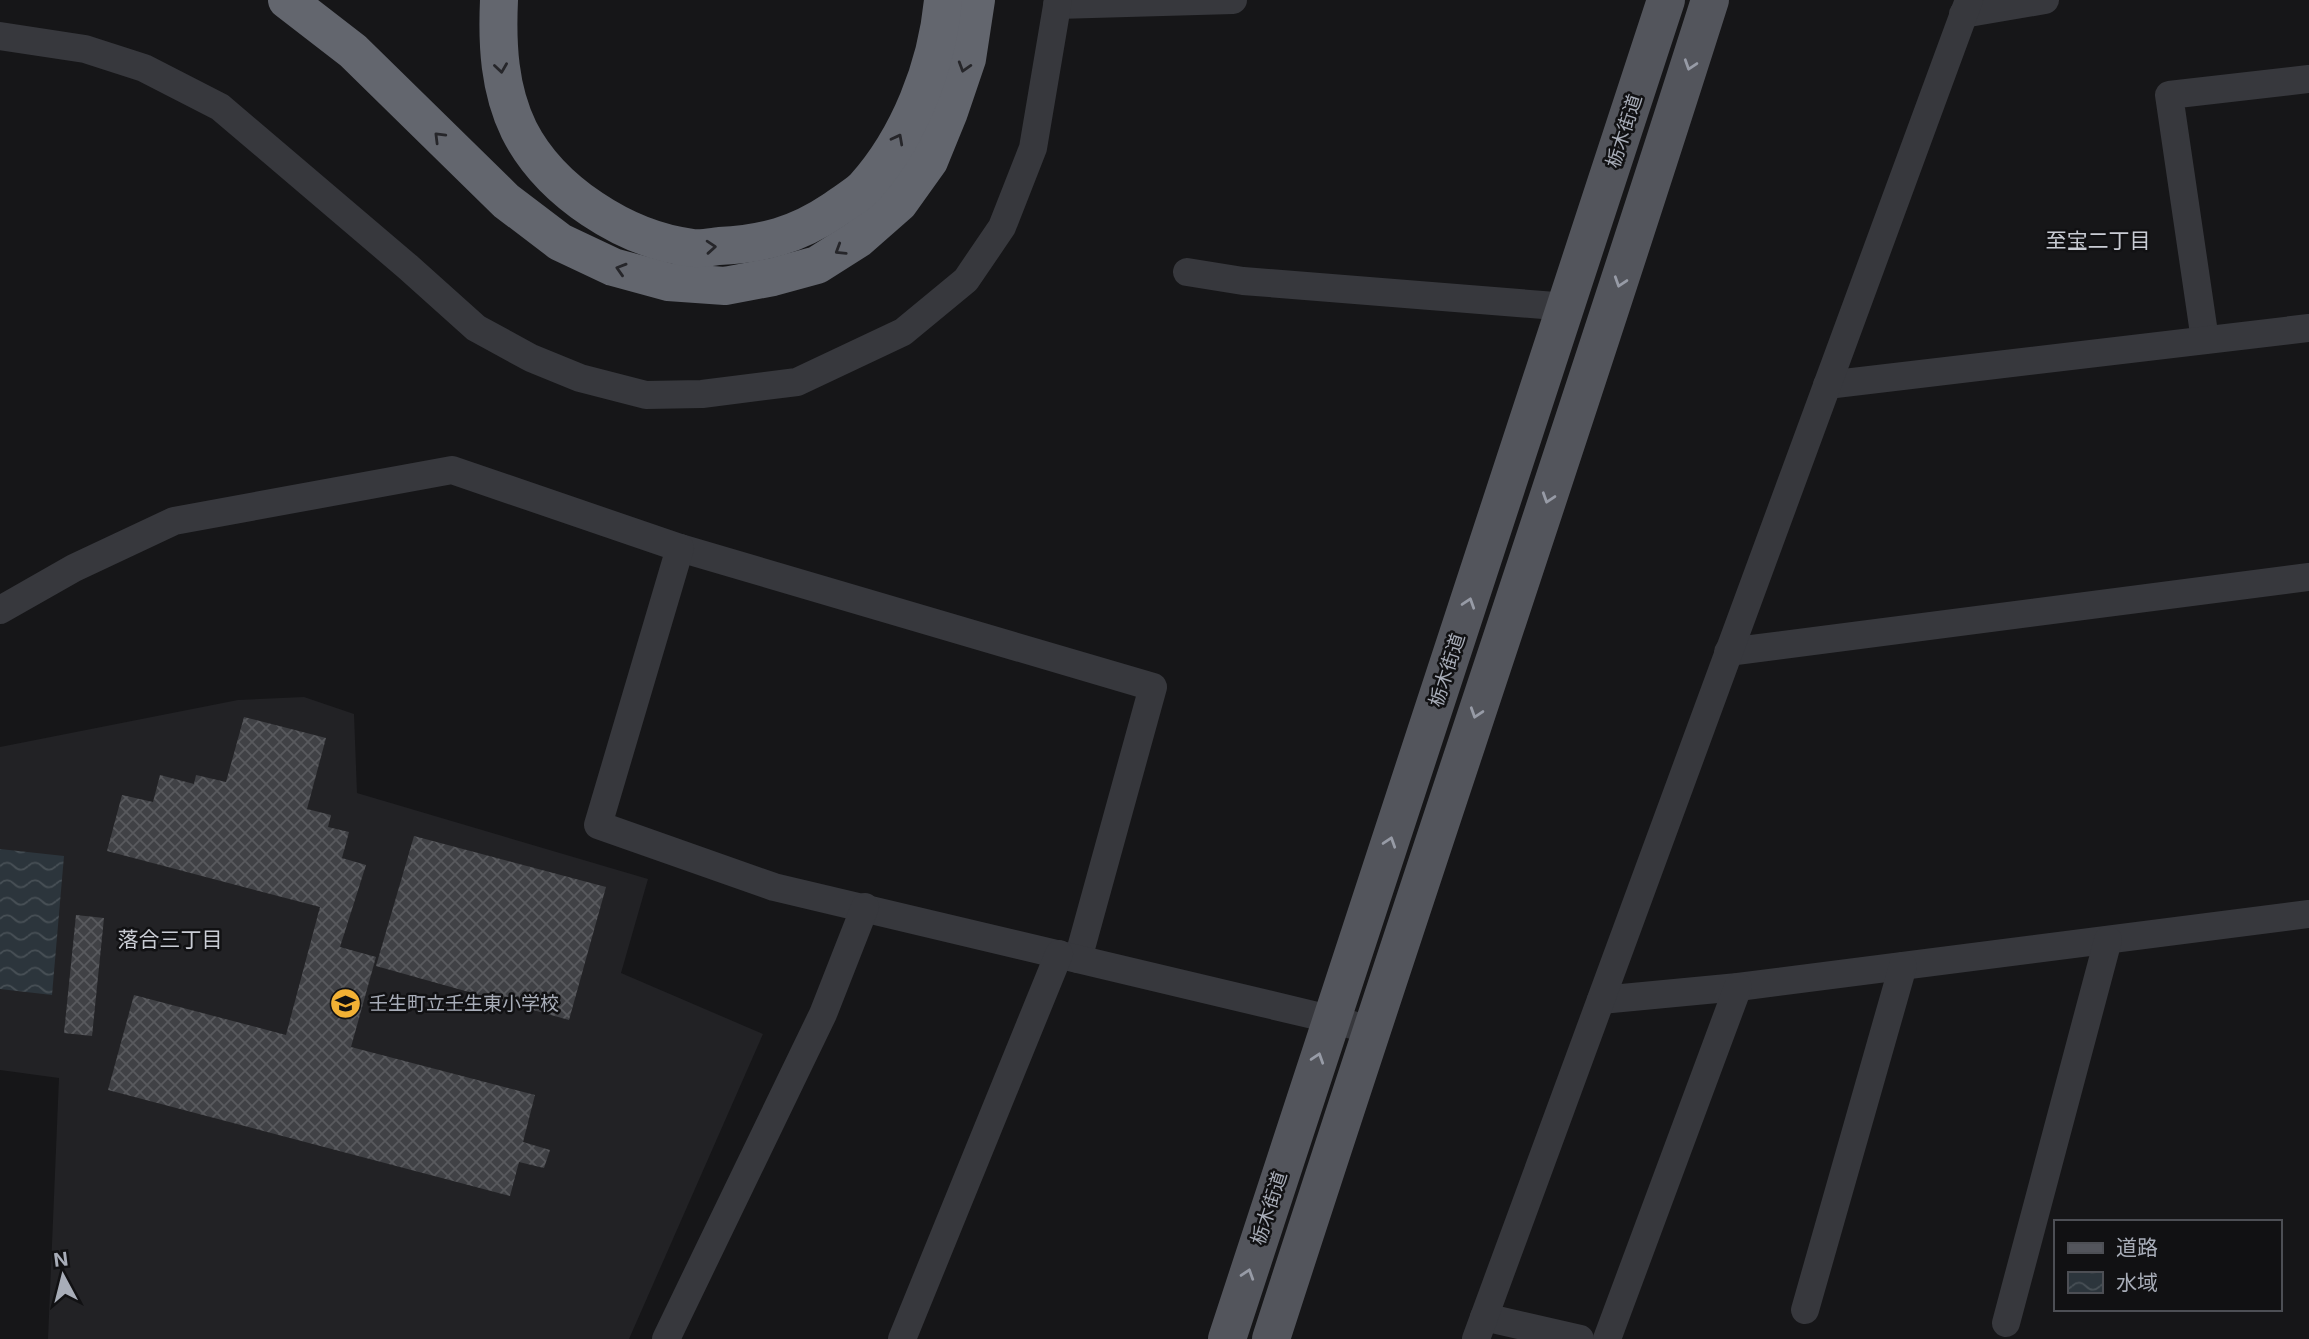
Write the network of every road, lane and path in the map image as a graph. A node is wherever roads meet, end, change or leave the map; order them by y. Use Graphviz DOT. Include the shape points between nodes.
graph roads {
  1 [pos="287,0"];
  2 [pos="499,0"];
  3 [pos="943,0"];
  4 [pos="976,0"];
  5 [pos="1233,0"];
  6 [pos="1666,0"];
  7 [pos="1710,0"];
  8 [pos="2045,0"];
  9 [pos="1057,3"];
  10 [pos="1966,7"];
  11 [pos="0,36"];
  12 [pos="2309,79"];
  13 [pos="1186,272"];
  14 [pos="1568,307"];
  15 [pos="2309,328"];
  16 [pos="2204,340"];
  17 [pos="1827,385"];
  18 [pos="680,548"];
  19 [pos="2309,577"];
  20 [pos="0,610"];
  21 [pos="1728,652"];
  22 [pos="865,907"];
  23 [pos="2309,914"];
  24 [pos="2108,940"];
  25 [pos="1068,956"];
  26 [pos="1903,966"];
  27 [pos="1738,987"];
  28 [pos="1601,1000"];
  29 [pos="1331,1019"];
  30 [pos="1371,1030"];
  31 [pos="1805,1310"];
  32 [pos="2006,1323"];
  33 [pos="1480,1328"];
  34 [pos="666,1339"];
  35 [pos="902,1339"];
  36 [pos="1227,1339"];
  37 [pos="1271,1339"];
  38 [pos="1580,1339"];
  39 [pos="1607,1339"];
  4 -- 1 [label="highway, one-way" via="967,59 949,112 929,161 899,203 858,239 817,265 725,286 668,282 613,267 560,242 506,201 353,51"];
  2 -- 3 [label="highway, one-way" via="497,38 505,90 519,130 548,173 589,208 643,235 694,248 779,238 820,219 862,190 891,152 916,104 933,56"];
  5 -- 9 [label="street"];
  6 -- 14 [label="main road, 栃木街道"];
  7 -- 30 [label="main road, one-way"];
  8 -- 10 [label="street"];
  9 -- 11 [label="street" via="1033,148 1002,227 966,280 903,332 797,382 702,394 646,395 580,378 531,358 476,328 220,107 144,68 85,49"];
  10 -- 17 [label="street"];
  12 -- 16 [label="street" via="2169,95"];
  13 -- 14 [label="street" via="1243,281"];
  29 -- 14 [label="main road, 栃木街道, one-way"];
  15 -- 16 [label="street"];
  16 -- 17 [label="street"];
  17 -- 21 [label="street"];
  18 -- 20 [label="street" via="452,470 174,521 74,568"];
  18 -- 22 [label="street" via="598,824 774,887"];
  18 -- 25 [label="street" via="1153,687"];
  19 -- 21 [label="street"];
  21 -- 28 [label="street"];
  22 -- 25 [label="street"];
  22 -- 34 [label="street" via="823,1014"];
  23 -- 24 [label="street"];
  24 -- 26 [label="street"];
  24 -- 32 [label="street"];
  25 -- 29 [label="street"];
  25 -- 35 [label="street"];
  26 -- 27 [label="street"];
  26 -- 31 [label="street"];
  27 -- 28 [label="street"];
  27 -- 39 [label="street"];
  28 -- 33 [label="street"];
  29 -- 30 [label="street"];
  36 -- 29 [label="main road, 栃木街道, one-way"];
  30 -- 37 [label="main road"];
  33 -- 38 [label="street"];
}
